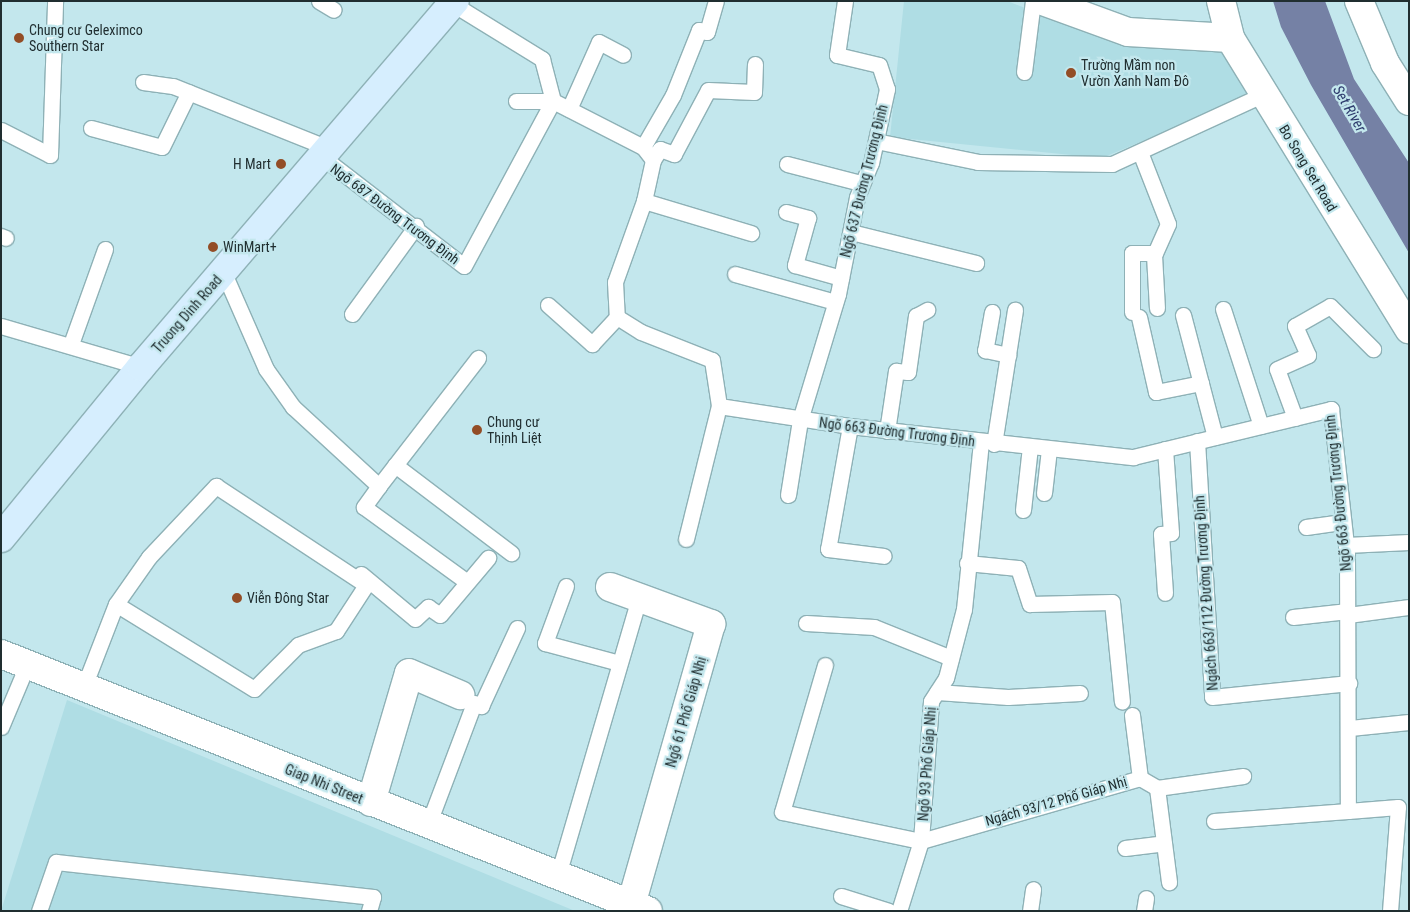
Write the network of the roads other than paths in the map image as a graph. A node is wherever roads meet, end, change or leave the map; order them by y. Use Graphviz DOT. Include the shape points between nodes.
graph roads {
  1 [pos="55,1"];
  2 [pos="318,1"];
  3 [pos="716,1"];
  4 [pos="845,1"];
  5 [pos="1033,1"];
  6 [pos="1043,1"];
  7 [pos="1221,1"];
  8 [pos="1359,1"];
  9 [pos="454,2"];
  10 [pos="334,10"];
  11 [pos="1230,38"];
  12 [pos="623,55"];
  13 [pos="755,64"];
  14 [pos="1024,72"];
  15 [pos="143,82"];
  16 [pos="189,92"];
  17 [pos="1264,94"];
  18 [pos="516,101"];
  19 [pos="553,101"];
  20 [pos="1409,101"];
  21 [pos="568,109"];
  22 [pos="91,128"];
  23 [pos="1,130"];
  24 [pos="876,141"];
  25 [pos="643,147"];
  26 [pos="324,152"];
  27 [pos="1140,152"];
  28 [pos="653,160"];
  29 [pos="787,164"];
  30 [pos="861,183"];
  31 [pos="644,201"];
  32 [pos="786,212"];
  33 [pos="416,226"];
  34 [pos="851,232"];
  35 [pos="751,233"];
  36 [pos="105,249"];
  37 [pos="1155,253"];
  38 [pos="976,263"];
  39 [pos="223,271"];
  40 [pos="735,274"];
  41 [pos="841,278"];
  42 [pos="835,302"];
  43 [pos="548,305"];
  44 [pos="1157,308"];
  45 [pos="1223,309"];
  46 [pos="927,310"];
  47 [pos="1015,310"];
  48 [pos="992,312"];
  49 [pos="352,314"];
  50 [pos="1183,316"];
  51 [pos="618,317"];
  52 [pos="1,326"];
  53 [pos="1409,329"];
  54 [pos="71,344"];
  55 [pos="1373,349"];
  56 [pos="1008,355"];
  57 [pos="478,358"];
  58 [pos="141,367"];
  59 [pos="1201,383"];
  60 [pos="719,406"];
  61 [pos="1295,418"];
  62 [pos="800,420"];
  63 [pos="850,426"];
  64 [pos="1261,426"];
  65 [pos="887,431"];
  66 [pos="1215,437"];
  67 [pos="1197,441"];
  68 [pos="987,443"];
  69 [pos="1030,447"];
  70 [pos="1049,449"];
  71 [pos="1165,449"];
  72 [pos="395,466"];
  73 [pos="380,486"];
  74 [pos="1044,493"];
  75 [pos="788,495"];
  76 [pos="1023,510"];
  77 [pos="1343,522"];
  78 [pos="1306,527"];
  79 [pos="1,538"];
  80 [pos="686,539"];
  81 [pos="1409,542"];
  82 [pos="1346,545"];
  83 [pos="336,554"];
  84 [pos="511,554"];
  85 [pos="884,556"];
  86 [pos="488,558"];
  87 [pos="967,562"];
  88 [pos="466,581"];
  89 [pos="566,586"];
  90 [pos="610,587"];
  91 [pos="1165,592"];
  92 [pos="639,598"];
  93 [pos="116,604"];
  94 [pos="1409,607"];
  95 [pos="1348,613"];
  96 [pos="1293,617"];
  97 [pos="806,623"];
  98 [pos="517,628"];
  99 [pos="1,654"];
  100 [pos="952,658"];
  101 [pos="619,663"];
  102 [pos="27,665"];
  103 [pos="825,665"];
  104 [pos="1349,683"];
  105 [pos="83,689"];
  106 [pos="937,692"];
  107 [pos="1080,693"];
  108 [pos="460,695"];
  109 [pos="1122,702"];
  110 [pos="1132,715"];
  111 [pos="1409,722"];
  112 [pos="1,727"];
  113 [pos="1350,728"];
  114 [pos="1243,776"];
  115 [pos="1140,778"];
  116 [pos="1157,788"];
  117 [pos="371,802"];
  118 [pos="1348,811"];
  119 [pos="1214,822"];
  120 [pos="428,825"];
  121 [pos="921,841"];
  122 [pos="1164,843"];
  123 [pos="1125,848"];
  124 [pos="558,875"];
  125 [pos="1169,882"];
  126 [pos="1033,889"];
  127 [pos="841,896"];
  128 [pos="639,907"];
  129 [pos="39,911"];
  130 [pos="369,911"];
  131 [pos="889,911"];
  132 [pos="899,911"];
  133 [pos="1030,911"];
  134 [pos="1390,911"];
  1 -- 23 [label="lane" via="50,155"];
  2 -- 10 [label="lane"];
  3 -- 25 [label="lane" via="707,32 699,30 673,95"];
  4 -- 24 [label="lane, Ngõ 637 Đường Trương Định" via="837,55 879,65 886,77"];
  5 -- 14 [label="lane"];
  6 -- 11 [label="street" via="1128,32"];
  7 -- 11 [label="street, Bo Song Set Road"];
  8 -- 20 [label="street" via="1385,63"];
  9 -- 19 [label="lane" via="542,58"];
  9 -- 26 [label="main road, Truong Dinh Road"];
  11 -- 17 [label="street, Bo Song Set Road"];
  12 -- 21 [label="lane" via="599,42"];
  13 -- 28 [label="lane" via="754,92 708,90 674,154 660,148"];
  15 -- 16 [label="lane, Ngõ 687 Đường Trương Định"];
  16 -- 22 [label="lane" via="162,147"];
  16 -- 26 [label="lane, Ngõ 687 Đường Trương Định"];
  17 -- 27 [label="lane"];
  17 -- 53 [label="street, Bo Song Set Road"];
  18 -- 19 [label="lane"];
  19 -- 21 [label="lane"];
  19 -- 33 [label="lane, Ngõ 687 Đường Trương Định" via="464,266"];
  21 -- 25 [label="lane"];
  24 -- 27 [label="lane" via="987,162 1112,164"];
  24 -- 30 [label="lane, Ngõ 637 Đường Trương Định"];
  25 -- 28 [label="lane"];
  26 -- 33 [label="lane, Ngõ 687 Đường Trương Định"];
  26 -- 39 [label="main road, Truong Dinh Road"];
  27 -- 37 [label="lane" via="1168,224"];
  28 -- 31 [label="lane"];
  29 -- 30 [label="lane"];
  30 -- 34 [label="lane, Ngõ 637 Đường Trương Định"];
  31 -- 35 [label="lane"];
  31 -- 51 [label="lane" via="614,282"];
  32 -- 41 [label="lane" via="808,218 795,265"];
  33 -- 49 [label="lane"];
  34 -- 38 [label="lane"];
  34 -- 41 [label="lane, Ngõ 637 Đường Trương Định"];
  36 -- 54 [label="lane"];
  37 -- 44 [label="lane"];
  37 -- 59 [label="lane" via="1132,253 1136,314 1156,392"];
  39 -- 58 [label="main road, Truong Dinh Road"];
  39 -- 73 [label="lane" via="266,369 293,408"];
  40 -- 42 [label="lane"];
  41 -- 42 [label="lane, Ngõ 637 Đường Trương Định"];
  42 -- 62 [label="lane, Ngõ 637 Đường Trương Định"];
  43 -- 51 [label="lane" via="592,344"];
  45 -- 64 [label="lane"];
  46 -- 65 [label="lane" via="916,316 908,372 896,371"];
  47 -- 56 [label="lane, Ngõ 93 Phố Giáp Nhị"];
  48 -- 56 [label="lane" via="985,350"];
  50 -- 59 [label="lane"];
  51 -- 60 [label="lane" via="641,332 712,360"];
  52 -- 54 [label="lane"];
  54 -- 58 [label="lane"];
  55 -- 61 [label="lane" via="1330,306 1295,326 1313,353 1277,369"];
  56 -- 68 [label="lane, Ngõ 93 Phố Giáp Nhị"];
  57 -- 72 [label="lane"];
  58 -- 79 [label="main road, Truong Dinh Road"];
  59 -- 66 [label="lane"];
  60 -- 62 [label="lane, Ngõ 663 Đường Trương Định"];
  60 -- 80 [label="lane"];
  61 -- 64 [label="lane, Ngõ 663 Đường Trương Định"];
  61 -- 77 [label="lane, Ngõ 663 Đường Trương Định" via="1332,409"];
  62 -- 63 [label="lane, Ngõ 663 Đường Trương Định"];
  62 -- 75 [label="lane, Ngõ 637 Đường Trương Định"];
  63 -- 65 [label="lane, Ngõ 663 Đường Trương Định"];
  63 -- 85 [label="lane" via="828,549"];
  64 -- 66 [label="lane, Ngõ 663 Đường Trương Định"];
  65 -- 68 [label="lane, Ngõ 663 Đường Trương Định"];
  66 -- 67 [label="lane, Ngõ 663 Đường Trương Định"];
  67 -- 71 [label="lane, Ngõ 663 Đường Trương Định"];
  67 -- 104 [label="lane, Ngách 663/112 Đường Trương Định" via="1205,699"];
  68 -- 69 [label="lane, Ngõ 663 Đường Trương Định"];
  68 -- 87 [label="lane, Ngõ 93 Phố Giáp Nhị"];
  69 -- 70 [label="lane, Ngõ 663 Đường Trương Định"];
  69 -- 76 [label="lane"];
  70 -- 71 [label="lane, Ngõ 663 Đường Trương Định" via="1133,457"];
  70 -- 74 [label="lane"];
  71 -- 91 [label="lane" via="1171,533 1161,534"];
  72 -- 73 [label="lane"];
  72 -- 84 [label="lane"];
  73 -- 88 [label="lane" via="364,506"];
  77 -- 78 [label="lane"];
  77 -- 82 [label="lane, Ngõ 663 Đường Trương Định"];
  81 -- 82 [label="lane"];
  82 -- 95 [label="lane, Ngõ 663 Đường Trương Định"];
  83 -- 88 [label="lane" via="416,619 428,607 440,615"];
  86 -- 88 [label="lane"];
  87 -- 100 [label="lane, Ngõ 93 Phố Giáp Nhị" via="964,609"];
  87 -- 109 [label="lane" via="1018,568 1030,604 1112,602"];
  89 -- 101 [label="lane" via="545,644"];
  90 -- 92 [label="street, Ngõ 61 Phố Giáp Nhị"];
  92 -- 101 [label="lane"];
  92 -- 128 [label="street, Ngõ 61 Phố Giáp Nhị" via="711,624"];
  93 -- 93 [label="lane" via="149,557 216,486 366,586 336,631 298,646 254,689"];
  93 -- 105 [label="lane"];
  94 -- 95 [label="lane"];
  95 -- 96 [label="lane"];
  95 -- 104 [label="lane, Ngõ 663 Đường Trương Định"];
  97 -- 100 [label="lane" via="874,627"];
  98 -- 120 [label="lane" via="481,706 474,704"];
  99 -- 102 [label="street, Giap Nhi Street"];
  100 -- 106 [label="lane, Ngõ 93 Phố Giáp Nhị"];
  101 -- 124 [label="lane"];
  102 -- 105 [label="street, Giap Nhi Street"];
  102 -- 112 [label="lane"];
  103 -- 121 [label="lane" via="782,812"];
  104 -- 113 [label="lane, Ngõ 663 Đường Trương Định"];
  105 -- 117 [label="street, Giap Nhi Street"];
  106 -- 107 [label="lane" via="1008,697"];
  106 -- 121 [label="lane, Ngõ 93 Phố Giáp Nhị" via="931,701"];
  108 -- 117 [label="street" via="409,674"];
  110 -- 115 [label="lane"];
  111 -- 113 [label="lane"];
  113 -- 118 [label="lane, Ngõ 663 Đường Trương Định"];
  114 -- 116 [label="lane"];
  115 -- 116 [label="lane, Ngách 93/12 Phố Giáp Nhị"];
  115 -- 121 [label="lane, Ngách 93/12 Phố Giáp Nhị"];
  116 -- 122 [label="lane"];
  117 -- 120 [label="street, Giap Nhi Street"];
  118 -- 119 [label="lane"];
  118 -- 134 [label="lane" via="1398,807"];
  120 -- 124 [label="street, Giap Nhi Street"];
  121 -- 132 [label="lane, Ngõ 93 Phố Giáp Nhị"];
  122 -- 123 [label="lane"];
  122 -- 125 [label="lane"];
  124 -- 128 [label="street, Giap Nhi Street"];
  126 -- 133 [label="lane"];
  127 -- 131 [label="lane"];
  129 -- 130 [label="lane" via="56,862 373,897"];
}
